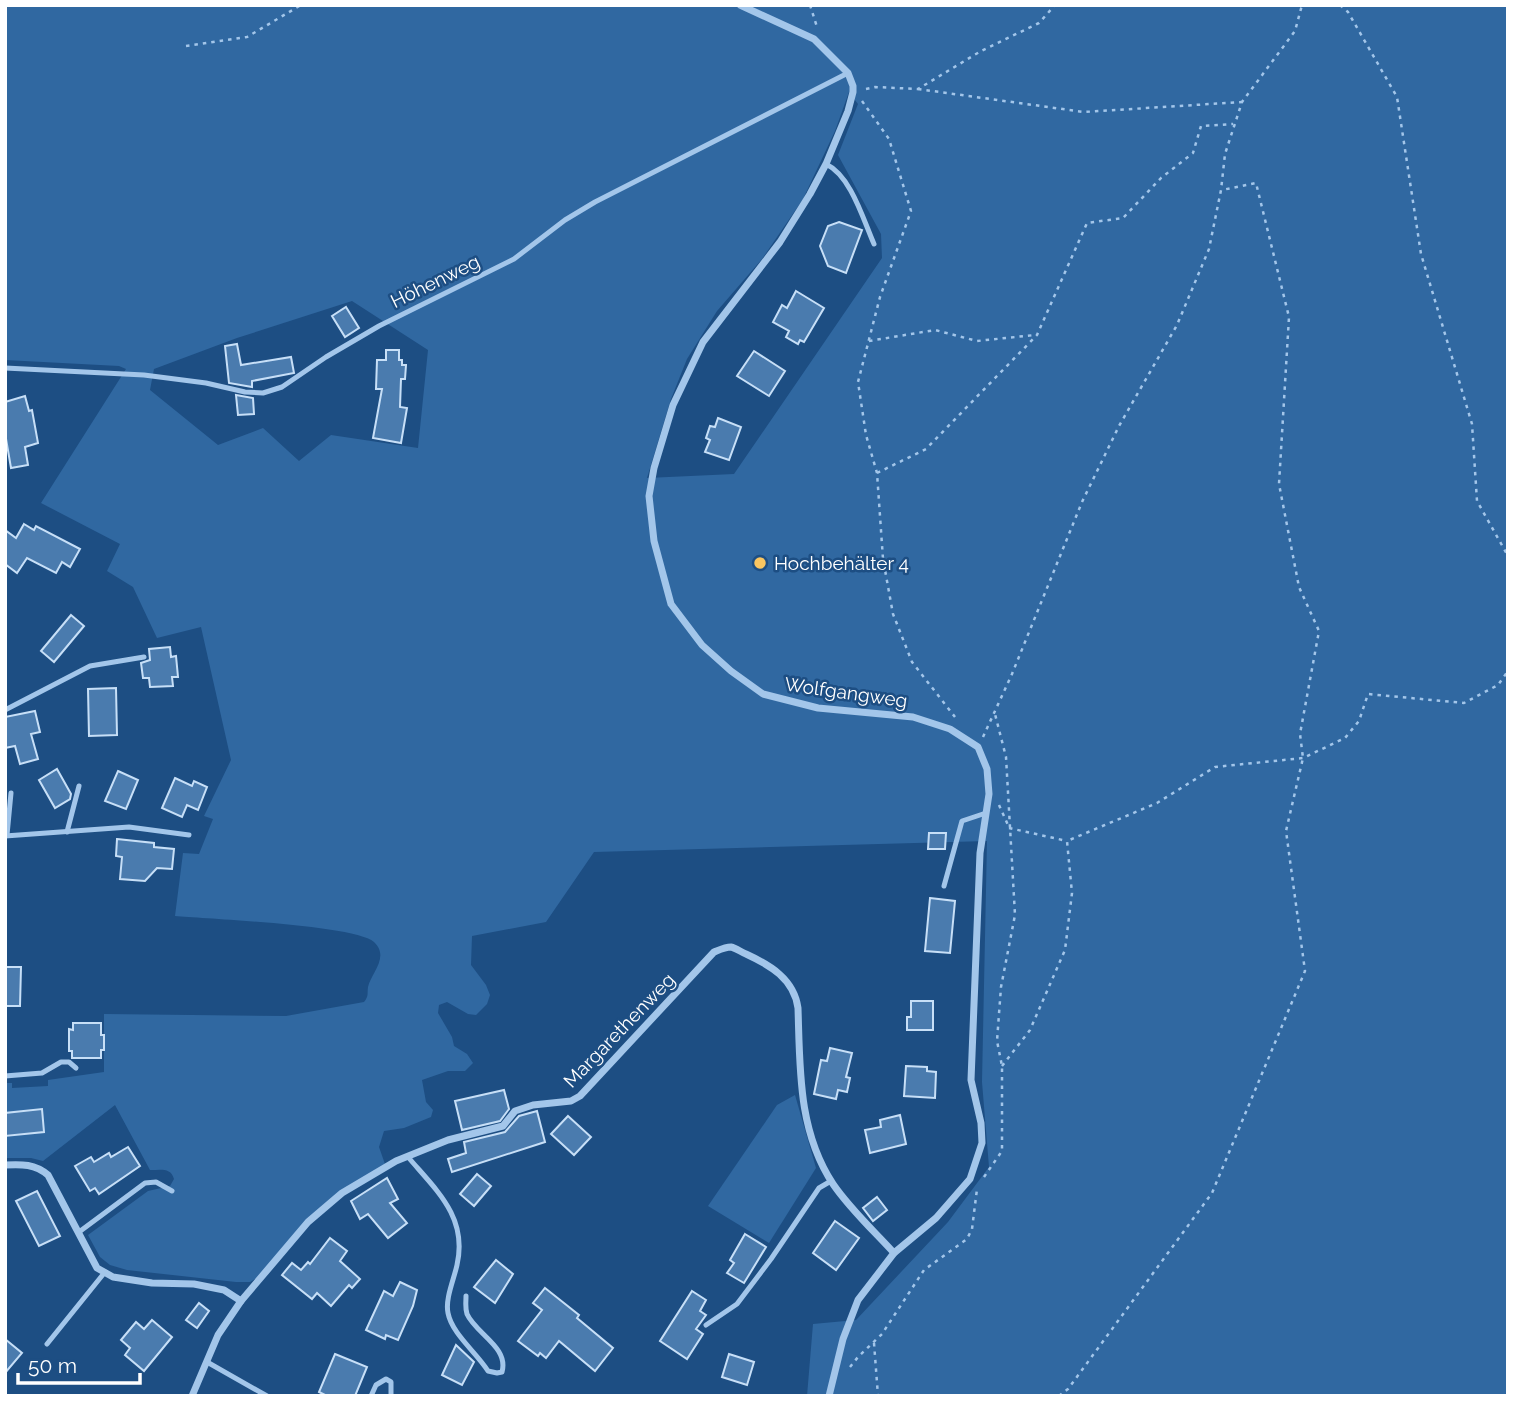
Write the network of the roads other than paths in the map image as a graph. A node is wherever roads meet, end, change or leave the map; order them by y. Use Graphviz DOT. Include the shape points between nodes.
graph roads {
  1 [pos="740,5"];
  2 [pos="848,73"];
  3 [pos="827,164"];
  4 [pos="874,244"];
  5 [pos="5,368"];
  6 [pos="144,657"];
  7 [pos="5,709"];
  8 [pos="79,786"];
  9 [pos="11,793"];
  10 [pos="986,813"];
  11 [pos="67,832"];
  12 [pos="189,835"];
  13 [pos="6,836"];
  14 [pos="944,886"];
  15 [pos="76,1068"];
  16 [pos="5,1076"];
  17 [pos="408,1157"];
  18 [pos="5,1165"];
  19 [pos="831,1181"];
  20 [pos="172,1191"];
  21 [pos="79,1231"];
  22 [pos="894,1252"];
  23 [pos="105,1272"];
  24 [pos="466,1296"];
  25 [pos="241,1301"];
  26 [pos="706,1325"];
  27 [pos="47,1344"];
  28 [pos="207,1362"];
  29 [pos="192,1396"];
  30 [pos="267,1396"];
  31 [pos="372,1396"];
  32 [pos="391,1396"];
  33 [pos="829,1396"];
  1 -- 2 [label="street" via="814,39"];
  2 -- 3 [label="street, Wolfgangweg" via="853,92"];
  2 -- 5 [label="lane, Höhenweg" via="595,202 514,259 379,326 282,387 245,392 144,375"];
  3 -- 4 [label="lane" via="844,178"];
  3 -- 10 [label="street, Wolfgangweg" via="780,242 715,324 685,375 654,468 649,496 654,541 671,604 702,645 731,671 762,694 818,708 913,717 950,729 978,747 987,769"];
  6 -- 7 [label="lane" via="90,666"];
  8 -- 11 [label="lane"];
  9 -- 13 [label="lane"];
  10 -- 14 [label="lane" via="962,821"];
  10 -- 22 [label="street" via="980,853 971,1080 982,1143 962,1190"];
  11 -- 12 [label="lane" via="129,827"];
  11 -- 13 [label="lane"];
  15 -- 16 [label="lane" via="61,1062 41,1073"];
  17 -- 19 [label="street, Margarethenweg" via="503,1126 515,1111 580,1096 715,952 730,947 777,971 797,998 805,1115 809,1135"];
  17 -- 24 [label="lane" via="450,1206 456,1222 458,1260 448,1303 450,1321 488,1371 502,1372 501,1354 471,1322"];
  17 -- 25 [label="street, Margarethenweg" via="326,1205"];
  18 -- 21 [label="street" via="30,1165 48,1175"];
  19 -- 22 [label="street, Margarethenweg"];
  19 -- 26 [label="lane" via="819,1188 737,1304"];
  20 -- 21 [label="lane" via="156,1182 145,1183"];
  21 -- 23 [label="street" via="97,1268"];
  22 -- 33 [label="street" via="851,1315"];
  23 -- 25 [label="street" via="152,1283 224,1290"];
  23 -- 27 [label="lane"];
  25 -- 28 [label="street, Margarethenweg" via="218,1335"];
  28 -- 29 [label="street, Margarethenweg"];
  28 -- 30 [label="lane"];
  31 -- 32 [label="lane" via="376,1385 386,1379 391,1382"];
}
